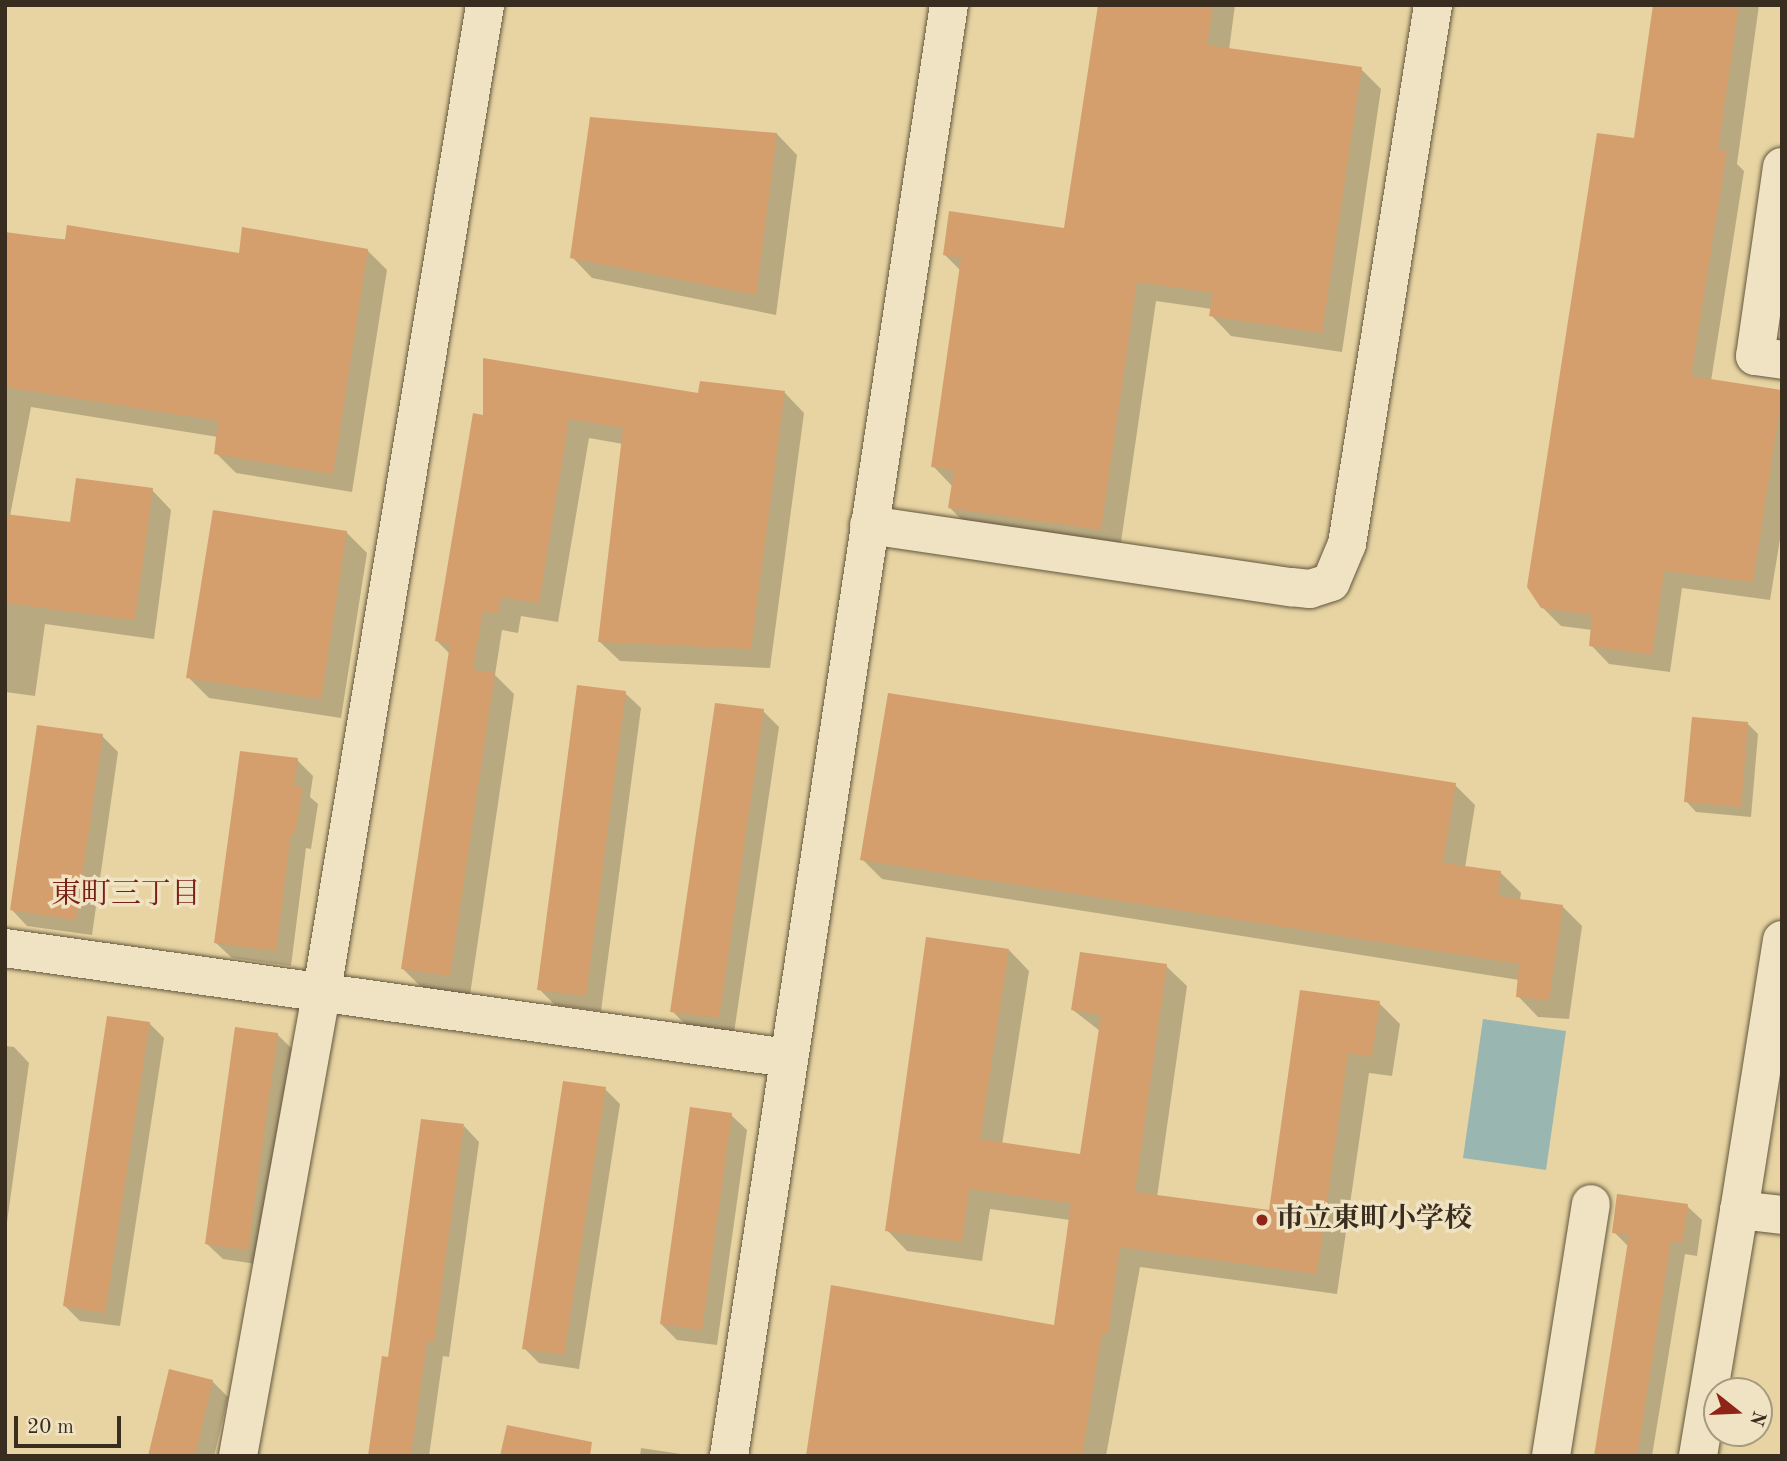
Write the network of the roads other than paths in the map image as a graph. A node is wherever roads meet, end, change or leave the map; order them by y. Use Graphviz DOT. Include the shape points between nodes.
graph roads {
  1 [pos="485,5"];
  2 [pos="949,5"];
  3 [pos="1433,5"];
  4 [pos="1782,167"];
  5 [pos="1782,360"];
  6 [pos="869,525"];
  7 [pos="1782,940"];
  8 [pos="5,948"];
  9 [pos="322,991"];
  10 [pos="788,1058"];
  11 [pos="1591,1204"];
  12 [pos="1739,1210"];
  13 [pos="1782,1215"];
  14 [pos="238,1456"];
  15 [pos="729,1456"];
  16 [pos="1551,1456"];
  17 [pos="1698,1456"];
  1 -- 9 [label="street"];
  2 -- 6 [label="street"];
  3 -- 6 [label="street" via="1348,544 1331,582 1310,589 1290,587"];
  4 -- 5 [label="street" via="1755,355"];
  6 -- 10 [label="street"];
  7 -- 12 [label="street"];
  8 -- 9 [label="street"];
  9 -- 10 [label="street"];
  9 -- 14 [label="street"];
  10 -- 15 [label="street"];
  11 -- 16 [label="street"];
  12 -- 13 [label="street"];
  12 -- 17 [label="street"];
}
